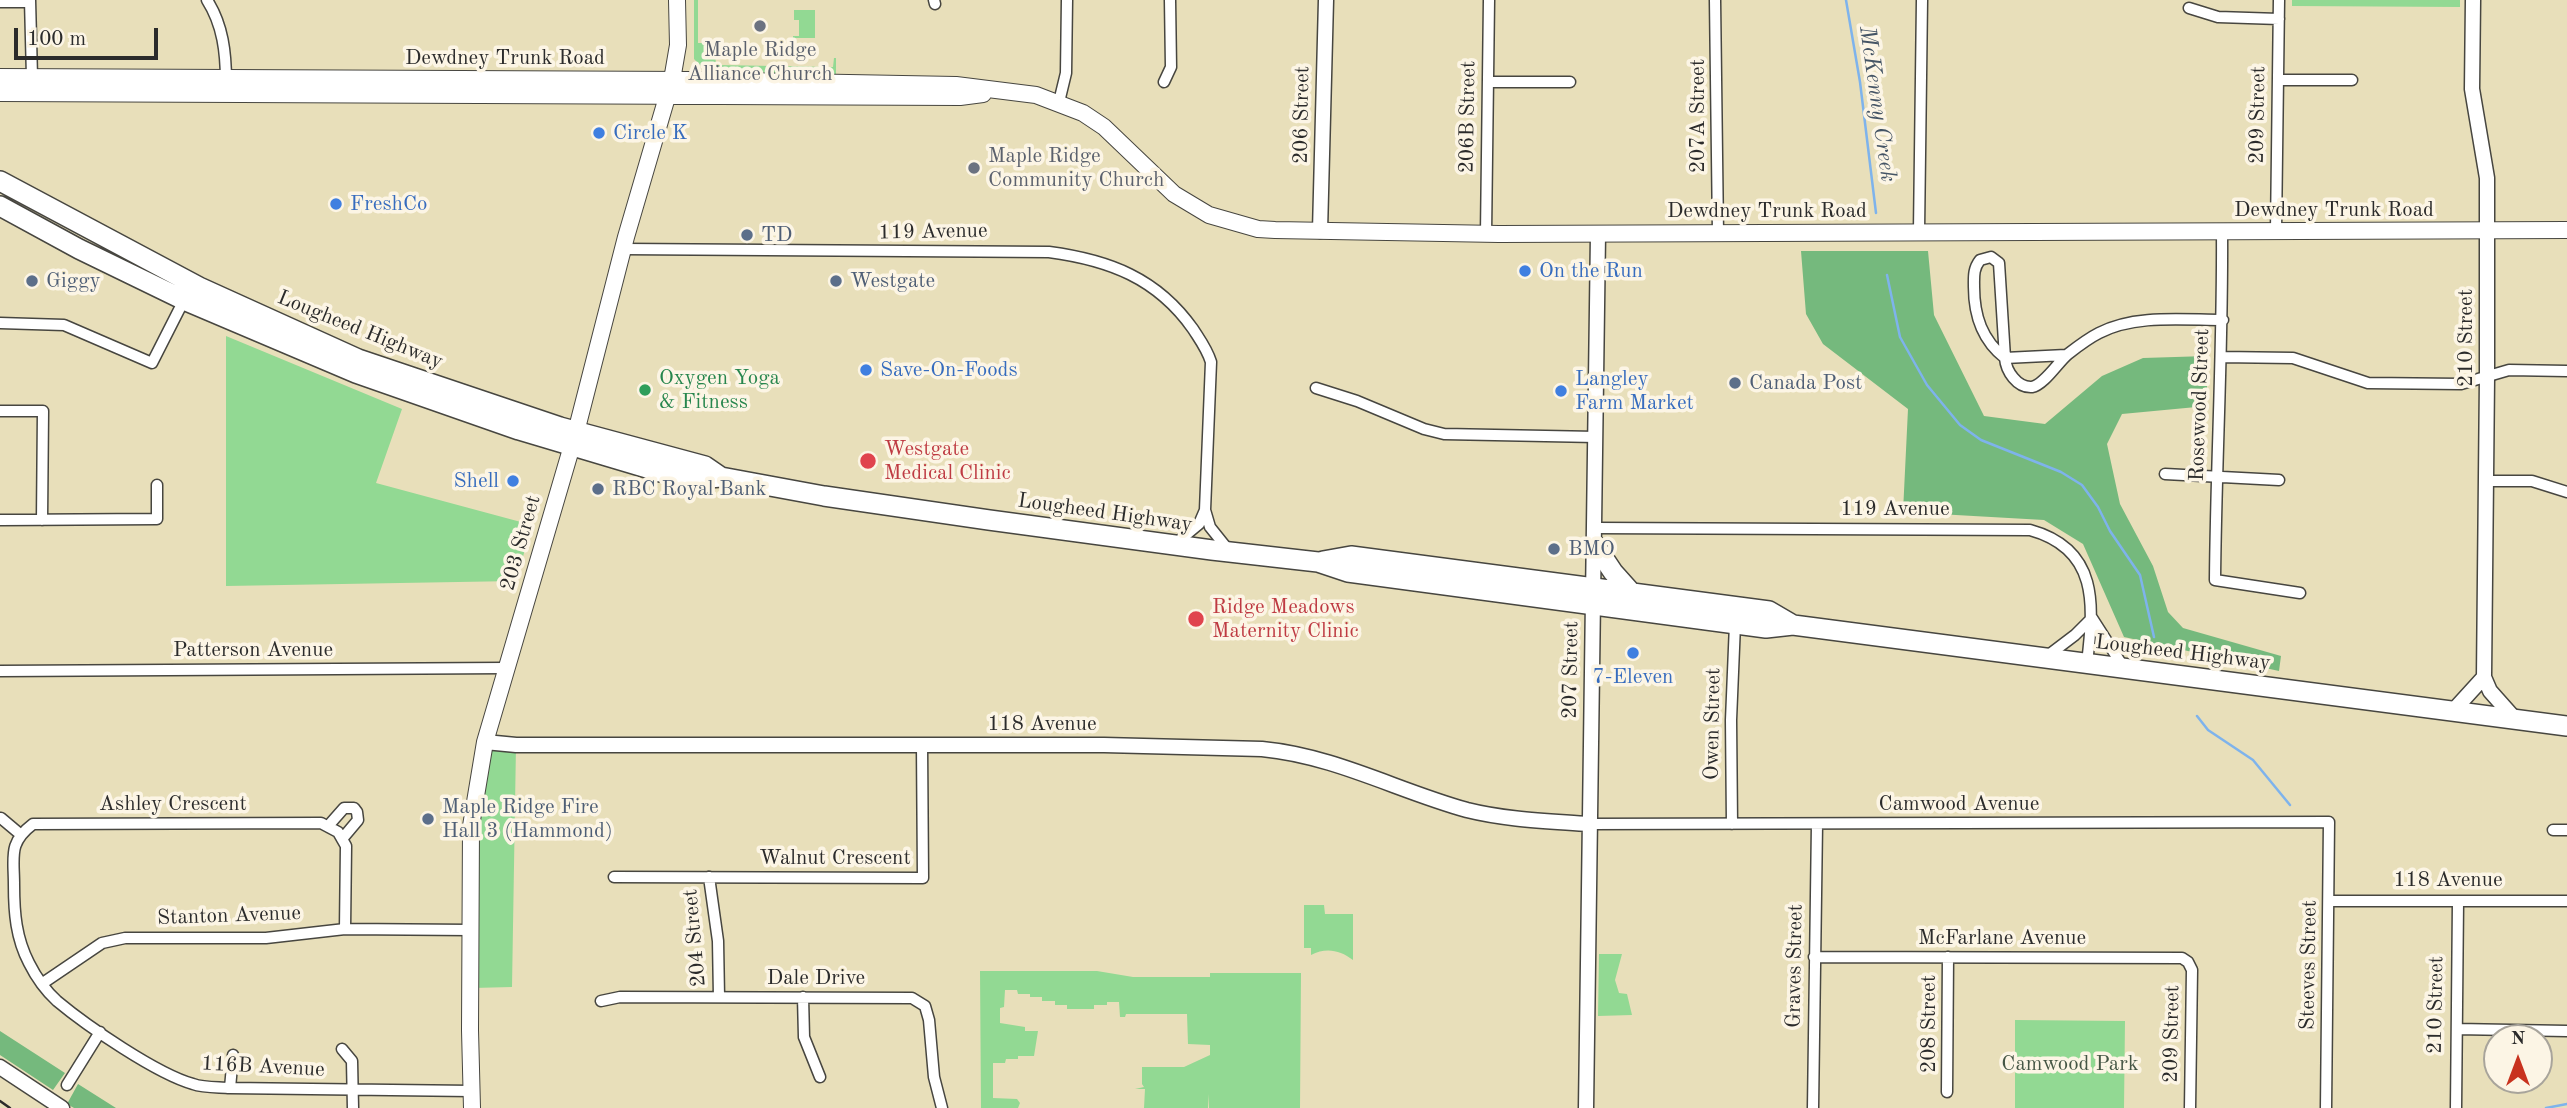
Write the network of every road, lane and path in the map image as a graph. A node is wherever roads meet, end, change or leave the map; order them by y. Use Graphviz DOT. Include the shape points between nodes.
graph roads {
  1 [pos="207,0"];
  2 [pos="677,0"];
  3 [pos="1067,0"];
  4 [pos="1170,0"];
  5 [pos="1326,0"];
  6 [pos="1489,0"];
  7 [pos="1715,0"];
  8 [pos="1922,0"];
  9 [pos="2279,0"];
  10 [pos="2473,0"];
  11 [pos="30,1"];
  12 [pos="0,2"];
  13 [pos="2189,8"];
  14 [pos="2278,19"];
  15 [pos="0,77"];
  16 [pos="32,77"];
  17 [pos="2353,79"];
  18 [pos="2278,80"];
  19 [pos="1164,82"];
  20 [pos="1488,82"];
  21 [pos="1570,82"];
  22 [pos="226,87"];
  23 [pos="670,88"];
  24 [pos="8,93"];
  25 [pos="1059,102"];
  26 [pos="0,181"];
  27 [pos="0,206"];
  28 [pos="2276,230"];
  29 [pos="2486,230"];
  30 [pos="2567,230"];
  31 [pos="1320,231"];
  32 [pos="1919,231"];
  33 [pos="2222,231"];
  34 [pos="1598,233"];
  35 [pos="1718,233"];
  36 [pos="1486,234"];
  37 [pos="623,249"];
  38 [pos="184,300"];
  39 [pos="2223,320"];
  40 [pos="0,323"];
  41 [pos="2066,355"];
  42 [pos="2221,357"];
  43 [pos="2004,358"];
  44 [pos="2567,370"];
  45 [pos="2487,377"];
  46 [pos="1316,388"];
  47 [pos="0,411"];
  48 [pos="1596,437"];
  49 [pos="574,439"];
  50 [pos="2165,474"];
  51 [pos="2216,478"];
  52 [pos="2278,480"];
  53 [pos="2486,481"];
  54 [pos="157,485"];
  55 [pos="2567,492"];
  56 [pos="1205,510"];
  57 [pos="0,520"];
  58 [pos="42,520"];
  59 [pos="1595,537"];
  60 [pos="1174,545"];
  61 [pos="1230,552"];
  62 [pos="1630,591"];
  63 [pos="2300,593"];
  64 [pos="1594,596"];
  65 [pos="2092,618"];
  66 [pos="1735,624"];
  67 [pos="1793,625"];
  68 [pos="2045,658"];
  69 [pos="2087,663"];
  70 [pos="506,668"];
  71 [pos="2124,668"];
  72 [pos="0,671"];
  73 [pos="2484,677"];
  74 [pos="2453,711"];
  75 [pos="2514,718"];
  76 [pos="2567,726"];
  77 [pos="485,742"];
  78 [pos="922,746"];
  79 [pos="1,818"];
  80 [pos="2329,822"];
  81 [pos="1590,824"];
  82 [pos="1732,824"];
  83 [pos="1817,824"];
  84 [pos="329,825"];
  85 [pos="2553,830"];
  86 [pos="2567,830"];
  87 [pos="20,834"];
  88 [pos="342,839"];
  89 [pos="614,877"];
  90 [pos="709,877"];
  91 [pos="2330,901"];
  92 [pos="2567,901"];
  93 [pos="2458,902"];
  94 [pos="345,929"];
  95 [pos="471,930"];
  96 [pos="1814,957"];
  97 [pos="1948,957"];
  98 [pos="2188,962"];
  99 [pos="43,983"];
  100 [pos="719,997"];
  101 [pos="803,997"];
  102 [pos="601,1001"];
  103 [pos="2457,1029"];
  104 [pos="2567,1031"];
  105 [pos="100,1032"];
  106 [pos="342,1049"];
  107 [pos="233,1055"];
  108 [pos="0,1066"];
  109 [pos="820,1077"];
  110 [pos="67,1086"];
  111 [pos="230,1088"];
  112 [pos="354,1090"];
  113 [pos="472,1091"];
  114 [pos="1947,1091"];
  115 [pos="62,1108"];
  116 [pos="353,1108"];
  117 [pos="472,1108"];
  118 [pos="942,1108"];
  119 [pos="1586,1108"];
  120 [pos="1813,1108"];
  121 [pos="2190,1108"];
  122 [pos="2326,1108"];
  123 [pos="2456,1108"];
  1 -- 22 [label="street" via="224,41"];
  2 -- 23 [label="main road, 203 Street" via="678,45"];
  3 -- 25 [label="street" via="1066,73"];
  4 -- 19 [label="street" via="1171,67"];
  5 -- 31 [label="street, 206 Street"];
  6 -- 20 [label="street, 206B Street"];
  7 -- 35 [label="street, 207A Street"];
  8 -- 32 [label="street"];
  9 -- 14 [label="street, 209 Street"];
  10 -- 29 [label="street, 210 Street" via="2472,89 2486,169"];
  11 -- 12 [label="street"];
  11 -- 16 [label="street"];
  13 -- 14 [label="street" via="2218,17"];
  14 -- 18 [label="street, 209 Street"];
  15 -- 16 [label="main road, Dewdney Trunk Road"];
  16 -- 22 [label="main road, Dewdney Trunk Road"];
  16 -- 24 [label="main road" via="30,83"];
  17 -- 18 [label="street"];
  18 -- 28 [label="street, 209 Street"];
  20 -- 21 [label="street"];
  20 -- 36 [label="street, 206B Street"];
  22 -- 23 [label="main road, Dewdney Trunk Road"];
  22 -- 24 [label="main road, Dewdney Trunk Road"];
  23 -- 25 [label="main road, Dewdney Trunk Road" via="956,85"];
  23 -- 37 [label="main road, 203 Street"];
  25 -- 31 [label="main road, Dewdney Trunk Road" via="1104,127 1174,194 1209,215 1258,229"];
  26 -- 49 [label="highway, Lougheed Highway" via="199,287 358,359"];
  27 -- 38 [label="highway, Lougheed Highway"];
  28 -- 29 [label="main road, Dewdney Trunk Road"];
  28 -- 33 [label="main road, Dewdney Trunk Road"];
  29 -- 30 [label="main road, Dewdney Trunk Road"];
  29 -- 45 [label="street, 210 Street"];
  31 -- 36 [label="main road, Dewdney Trunk Road"];
  32 -- 33 [label="main road, Dewdney Trunk Road"];
  32 -- 35 [label="main road, Dewdney Trunk Road"];
  33 -- 39 [label="street, Rosewood Street"];
  34 -- 35 [label="main road, Dewdney Trunk Road"];
  34 -- 36 [label="main road, Dewdney Trunk Road"];
  34 -- 48 [label="street, 207 Street"];
  37 -- 49 [label="main road, 203 Street"];
  37 -- 56 [label="street, 119 Avenue" via="1024,251 1066,254 1121,270 1150,284 1182,314 1207,349 1211,362"];
  38 -- 40 [label="street" via="152,363 64,325"];
  38 -- 49 [label="highway, Lougheed Highway" via="356,373"];
  39 -- 41 [label="street" via="2125,324 2100,332"];
  39 -- 42 [label="street, Rosewood Street"];
  41 -- 43 [label="street"];
  41 -- 43 [label="street" via="2033,387 2011,376"];
  42 -- 45 [label="street" via="2293,358 2368,383 2461,384"];
  42 -- 51 [label="street, Rosewood Street"];
  43 -- 43 [label="street" via="1999,263 1984,257 1974,271 1974,310 1992,348"];
  44 -- 45 [label="street" via="2509,370"];
  45 -- 53 [label="street, 210 Street"];
  46 -- 48 [label="street" via="1444,434"];
  47 -- 58 [label="street" via="43,411"];
  48 -- 59 [label="street, 207 Street"];
  49 -- 60 [label="highway, Lougheed Highway" via="705,466 721,477 824,496"];
  49 -- 70 [label="main road, 203 Street"];
  50 -- 51 [label="street"];
  51 -- 52 [label="street"];
  51 -- 63 [label="street, Rosewood Street" via="2215,580"];
  53 -- 55 [label="street" via="2532,481"];
  53 -- 73 [label="street, 210 Street"];
  54 -- 58 [label="street" via="157,519"];
  56 -- 60 [label="street" via="1199,524"];
  56 -- 61 [label="street" via="1210,527"];
  57 -- 58 [label="street"];
  59 -- 62 [label="highway" via="1613,572"];
  59 -- 64 [label="street, 207 Street"];
  59 -- 65 [label="street, 119 Avenue" via="2030,530 2048,536 2075,557 2085,572"];
  60 -- 61 [label="highway, Lougheed Highway"];
  61 -- 64 [label="highway, Lougheed Highway" via="1318,562 1348,572"];
  62 -- 64 [label="highway, Lougheed Highway"];
  62 -- 67 [label="highway, Lougheed Highway" via="1769,611"];
  64 -- 66 [label="highway, Lougheed Highway"];
  64 -- 81 [label="street, 207 Street"];
  65 -- 68 [label="street"];
  65 -- 69 [label="street, 119 Avenue"];
  65 -- 71 [label="street"];
  66 -- 67 [label="highway, Lougheed Highway"];
  66 -- 82 [label="street, Owen Street"];
  67 -- 68 [label="highway, Lougheed Highway"];
  68 -- 69 [label="highway, Lougheed Highway"];
  69 -- 71 [label="highway, Lougheed Highway"];
  70 -- 72 [label="street, Patterson Avenue"];
  70 -- 77 [label="main road, 203 Street"];
  71 -- 74 [label="highway, Lougheed Highway"];
  73 -- 74 [label="street"];
  73 -- 75 [label="street"];
  74 -- 75 [label="highway, Lougheed Highway"];
  75 -- 76 [label="highway, Lougheed Highway"];
  77 -- 78 [label="street, 118 Avenue"];
  77 -- 95 [label="main road, 203 Street" via="471,826"];
  78 -- 81 [label="street, 118 Avenue" via="1200,746 1285,751 1468,810 1521,820"];
  78 -- 90 [label="street, Walnut Crescent" via="923,878"];
  79 -- 87 [label="street"];
  80 -- 83 [label="street, Camwood Avenue"];
  80 -- 91 [label="street, Steeves Street"];
  81 -- 82 [label="street, Camwood Avenue"];
  81 -- 119 [label="street, 207 Street"];
  82 -- 83 [label="street, Camwood Avenue"];
  83 -- 96 [label="street, Graves Street"];
  84 -- 87 [label="street, Ashley Crescent" via="33,824"];
  84 -- 88 [label="street"];
  84 -- 88 [label="street" via="344,808 354,808 358,820"];
  85 -- 86 [label="street"];
  87 -- 99 [label="street" via="14,848 18,939"];
  88 -- 94 [label="street" via="346,846"];
  89 -- 90 [label="street, Walnut Crescent"];
  90 -- 100 [label="street, 204 Street" via="718,941"];
  91 -- 93 [label="street, 118 Avenue"];
  91 -- 122 [label="street, Steeves Street"];
  92 -- 93 [label="street, 118 Avenue"];
  93 -- 103 [label="street, 210 Street"];
  94 -- 95 [label="street, Stanton Avenue"];
  94 -- 99 [label="street, Stanton Avenue" via="266,939 125,938 102,943"];
  95 -- 113 [label="main road, 203 Street"];
  96 -- 97 [label="street, McFarlane Avenue"];
  96 -- 120 [label="street, Graves Street"];
  97 -- 98 [label="street, McFarlane Avenue" via="2173,956"];
  97 -- 114 [label="street, 208 Street"];
  98 -- 121 [label="street, 209 Street" via="2193,981"];
  99 -- 105 [label="street, 116B Avenue" via="56,1000"];
  100 -- 101 [label="street, Dale Drive"];
  100 -- 102 [label="street, Dale Drive"];
  101 -- 109 [label="street" via="804,1037"];
  101 -- 118 [label="street, Dale Drive" via="912,998 925,1006"];
  103 -- 104 [label="street"];
  103 -- 123 [label="street, 210 Street"];
  105 -- 110 [label="street"];
  105 -- 111 [label="street, 116B Avenue" via="169,1075 195,1085"];
  106 -- 112 [label="street" via="352,1061"];
  107 -- 111 [label="street"];
  108 -- 115 [label="street"];
  111 -- 112 [label="street, 116B Avenue"];
  112 -- 113 [label="street, 116B Avenue"];
  112 -- 116 [label="street"];
  113 -- 117 [label="main road, 203 Street"];
}
